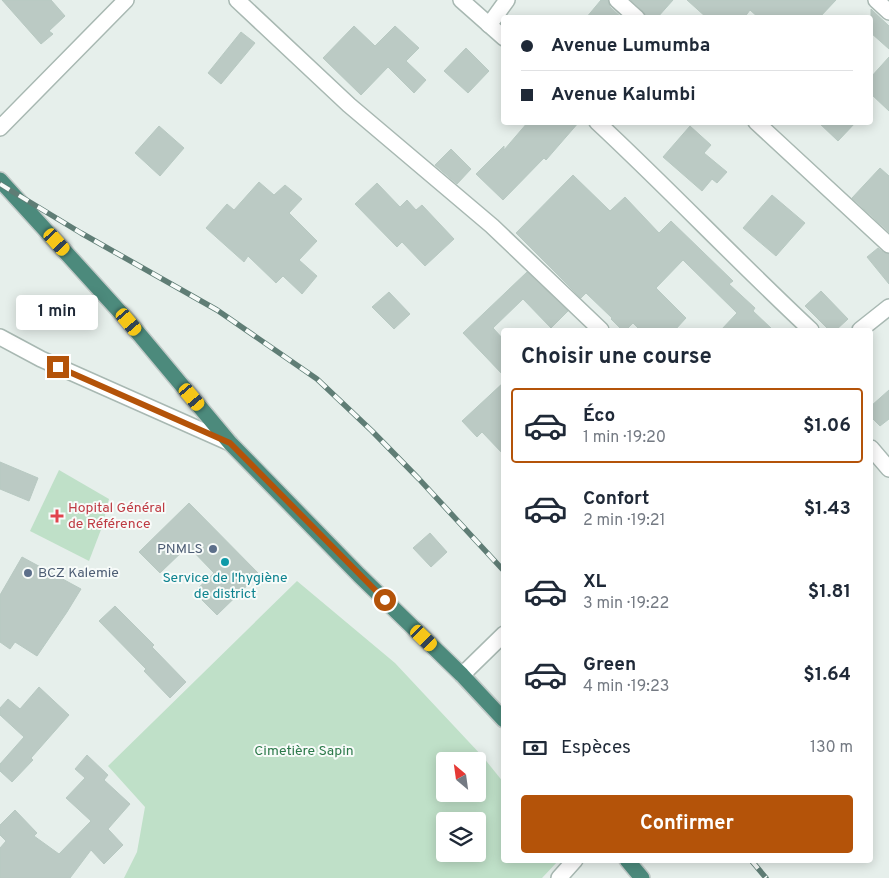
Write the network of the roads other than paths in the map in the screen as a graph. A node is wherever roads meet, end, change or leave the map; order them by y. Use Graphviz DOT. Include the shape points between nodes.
graph roads {
  1 [pos="126,0"];
  2 [pos="237,0"];
  3 [pos="461,0"];
  4 [pos="507,0"];
  5 [pos="618,0"];
  6 [pos="876,0"];
  7 [pos="889,12"];
  8 [pos="634,15"];
  9 [pos="489,25"];
  10 [pos="501,35"];
  11 [pos="600,125"];
  12 [pos="759,125"];
  13 [pos="0,128"];
  14 [pos="0,180"];
  15 [pos="889,245"];
  16 [pos="889,307"];
  17 [pos="599,328"];
  18 [pos="809,328"];
  19 [pos="863,328"];
  20 [pos="0,337"];
  21 [pos="230,443"];
  22 [pos="873,450"];
  23 [pos="889,469"];
  24 [pos="501,637"];
  25 [pos="462,675"];
  26 [pos="501,717"];
  27 [pos="572,863"];
  28 [pos="630,863"];
  29 [pos="559,878"];
  30 [pos="642,878"];
  1 -- 13 [label="street"];
  2 -- 17 [label="street" via="349,106 492,226"];
  3 -- 9 [label="street"];
  4 -- 9 [label="street"];
  5 -- 8 [label="street"];
  6 -- 7 [label="street"];
  9 -- 10 [label="street"];
  11 -- 18 [label="street"];
  12 -- 15 [label="street"];
  14 -- 21 [label="highway" via="129,322"];
  16 -- 19 [label="street"];
  20 -- 21 [label="street" via="41,359"];
  21 -- 25 [label="highway" via="359,576"];
  22 -- 23 [label="street"];
  24 -- 25 [label="street"];
  25 -- 26 [label="highway"];
  27 -- 29 [label="street"];
  28 -- 30 [label="highway"];
}
